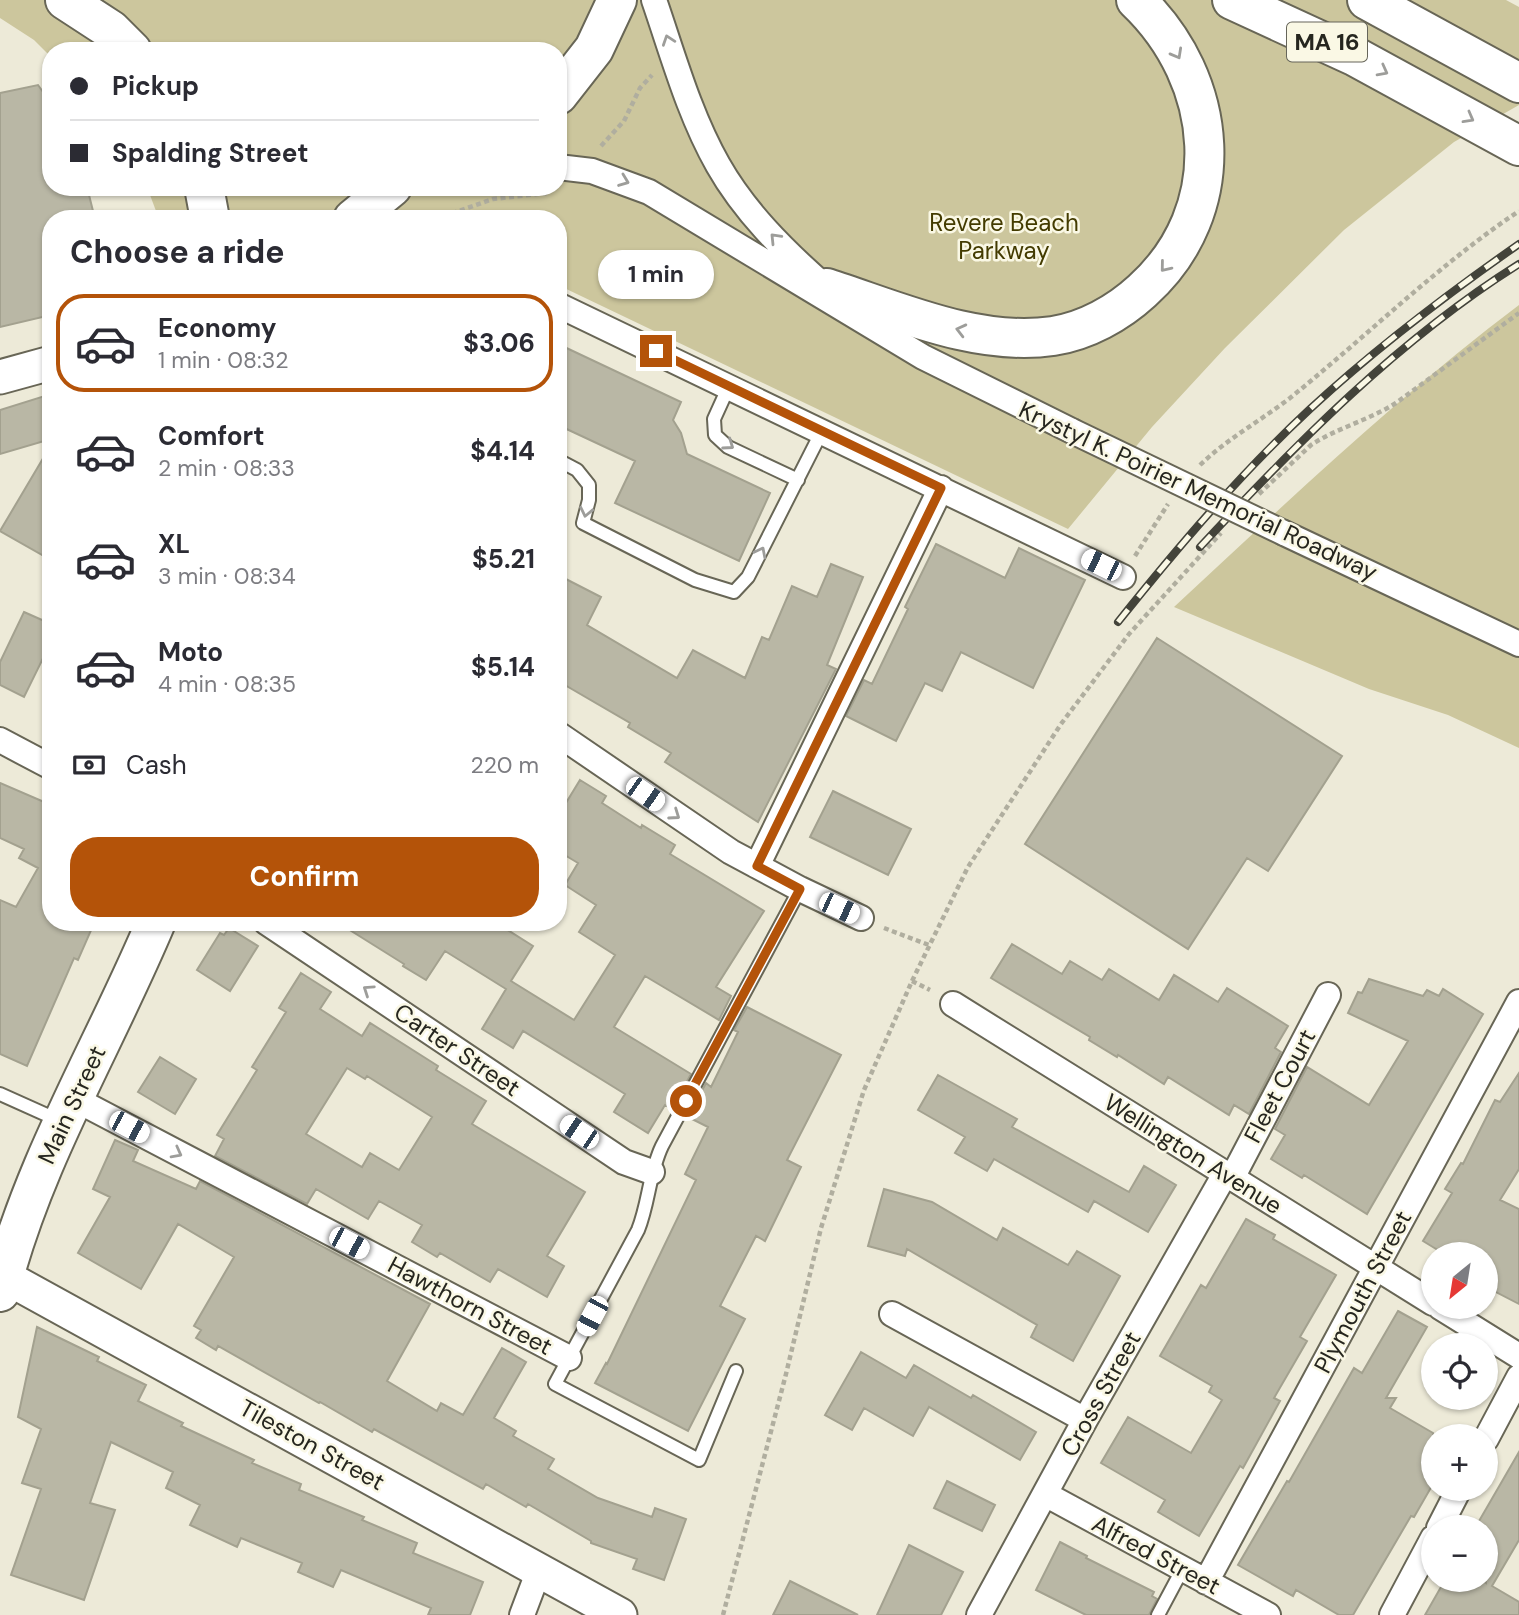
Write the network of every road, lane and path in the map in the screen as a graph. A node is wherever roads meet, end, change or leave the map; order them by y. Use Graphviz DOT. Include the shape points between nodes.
graph roads {
  1 [pos="65,0"];
  2 [pos="113,0"];
  3 [pos="617,0"];
  4 [pos="654,0"];
  5 [pos="1136,0"];
  6 [pos="1233,0"];
  7 [pos="1367,0"];
  8 [pos="124,42"];
  9 [pos="130,42"];
  10 [pos="656,73"];
  11 [pos="1519,83"];
  12 [pos="567,84"];
  13 [pos="1519,146"];
  14 [pos="600,147"];
  15 [pos="567,168"];
  16 [pos="381,196"];
  17 [pos="518,196"];
  18 [pos="364,210"];
  19 [pos="462,210"];
  20 [pos="1519,211"];
  21 [pos="827,288"];
  22 [pos="567,309"];
  23 [pos="1519,313"];
  24 [pos="880,332"];
  25 [pos="42,365"];
  26 [pos="0,377"];
  27 [pos="729,386"];
  28 [pos="822,431"];
  29 [pos="567,465"];
  30 [pos="1196,470"];
  31 [pos="798,480"];
  32 [pos="941,488"];
  33 [pos="1174,496"];
  34 [pos="1250,503"];
  35 [pos="1224,530"];
  36 [pos="1123,577"];
  37 [pos="1519,644"];
  38 [pos="0,740"];
  39 [pos="567,740"];
  40 [pos="42,762"];
  41 [pos="757,866"];
  42 [pos="800,889"];
  43 [pos="861,918"];
  44 [pos="152,931"];
  45 [pos="279,931"];
  46 [pos="929,945"];
  47 [pos="1328,995"];
  48 [pos="1519,1002"];
  49 [pos="953,1004"];
  50 [pos="0,1094"];
  51 [pos="67,1110"];
  52 [pos="652,1172"];
  53 [pos="1228,1176"];
  54 [pos="1376,1268"];
  55 [pos="1,1281"];
  56 [pos="1421,1296"];
  57 [pos="892,1314"];
  58 [pos="1461,1320"];
  59 [pos="1519,1356"];
  60 [pos="569,1359"];
  61 [pos="736,1371"];
  62 [pos="1519,1377"];
  63 [pos="1085,1420"];
  64 [pos="1494,1424"];
  65 [pos="1045,1494"];
  66 [pos="1421,1561"];
  67 [pos="539,1570"];
  68 [pos="1182,1570"];
  69 [pos="1206,1582"];
  70 [pos="522,1615"];
  71 [pos="620,1615"];
  72 [pos="723,1615"];
  73 [pos="979,1615"];
  74 [pos="1158,1615"];
  75 [pos="1268,1615"];
  76 [pos="1392,1615"];
  1 -- 8 [label="main road"];
  2 -- 9 [label="main road"];
  3 -- 12 [label="main road" via="594,49"];
  21 -- 4 [label="street, Krystyl K. Poirier Memorial Roadway, one-way" via="759,221 717,163 692,110"];
  5 -- 21 [label="main road, one-way" via="1162,29 1185,69 1199,108 1205,148 1194,217 1170,260 1148,286 1090,325 1023,339 961,331"];
  6 -- 13 [label="main road, MA 16, one-way" via="1419,90"];
  7 -- 11 [label="main road, MA 16"];
  10 -- 14 [label="path" via="644,82 624,121"];
  15 -- 24 [label="street, Krystyl K. Poirier Memorial Roadway, one-way" via="592,171 649,192"];
  16 -- 18 [label="main road"];
  17 -- 19 [label="path"];
  20 -- 30 [label="path" via="1483,235 1288,399 1216,449"];
  21 -- 24 [label="street, Krystyl K. Poirier Memorial Roadway"];
  22 -- 27 [label="street"];
  23 -- 34 [label="path" via="1396,403 1311,445"];
  24 -- 37 [label="street, Krystyl K. Poirier Memorial Roadway, bridge" via="949,371"];
  25 -- 26 [label="main road"];
  27 -- 28 [label="street"];
  27 -- 31 [label="lane, one-way" via="715,419 715,435 728,447"];
  28 -- 31 [label="lane"];
  28 -- 32 [label="street"];
  29 -- 31 [label="lane, one-way" via="589,485 583,523 695,580 734,592 748,578"];
  32 -- 36 [label="street"];
  32 -- 41 [label="street"];
  33 -- 36 [label="path"];
  35 -- 46 [label="path" via="1129,634 1083,693 968,867"];
  38 -- 40 [label="street"];
  39 -- 41 [label="street, one-way"];
  41 -- 42 [label="street"];
  42 -- 43 [label="street"];
  42 -- 52 [label="lane"];
  43 -- 46 [label="path"];
  44 -- 51 [label="main road, Main Street"];
  52 -- 45 [label="street, Carter Street, one-way" via="624,1162"];
  46 -- 72 [label="path" via="864,1090 825,1215"];
  47 -- 53 [label="street, Fleet Court"];
  48 -- 54 [label="street, Plymouth Street"];
  49 -- 53 [label="street, Wellington Avenue"];
  50 -- 51 [label="lane"];
  51 -- 55 [label="main road, Main Street"];
  51 -- 60 [label="street, Hawthorn Street, one-way"];
  52 -- 60 [label="lane" via="638,1230"];
  53 -- 54 [label="street, Wellington Avenue"];
  53 -- 63 [label="street, Cross Street"];
  54 -- 56 [label="street, Wellington Avenue"];
  54 -- 69 [label="street, Plymouth Street"];
  55 -- 67 [label="main road, Tileston Street"];
  57 -- 63 [label="street"];
  58 -- 59 [label="street"];
  60 -- 61 [label="lane" via="555,1384 699,1460"];
  62 -- 64 [label="street"];
  63 -- 65 [label="street, Cross Street"];
  65 -- 68 [label="street, Alfred Street"];
  65 -- 73 [label="street, Cross Street"];
  66 -- 76 [label="street"];
  67 -- 70 [label="street"];
  67 -- 71 [label="main road, Tileston Street"];
  68 -- 69 [label="street, Alfred Street"];
  68 -- 74 [label="lane"];
  69 -- 75 [label="street, Alfred Street"];
}
